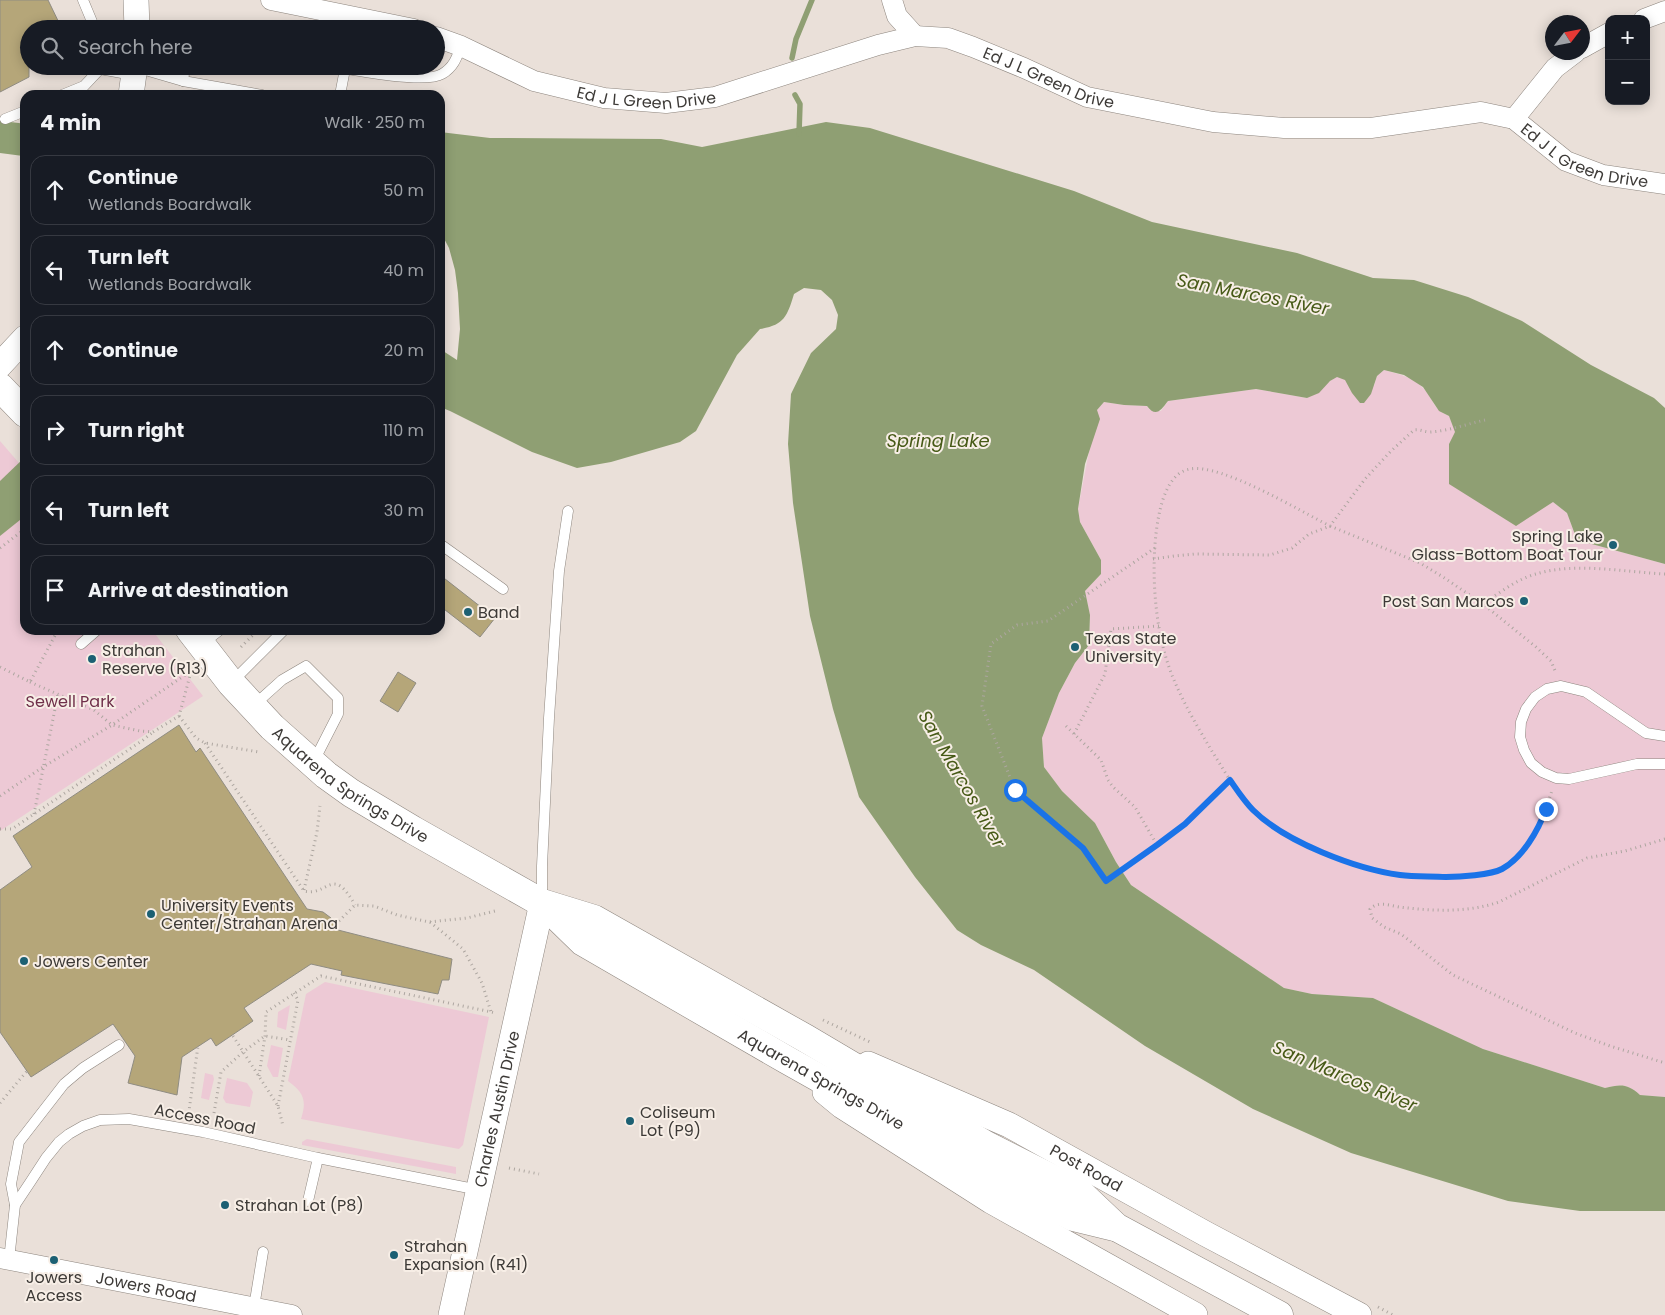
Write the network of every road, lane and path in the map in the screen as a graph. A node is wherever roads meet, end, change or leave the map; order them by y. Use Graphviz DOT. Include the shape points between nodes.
graph roads {
  1 [pos="83,0"];
  2 [pos="136,0"];
  3 [pos="271,0"];
  4 [pos="892,0"];
  5 [pos="1665,11"];
  6 [pos="1650,17"];
  7 [pos="91,20"];
  8 [pos="137,20"];
  9 [pos="370,20"];
  10 [pos="1605,35"];
  11 [pos="915,36"];
  12 [pos="445,40"];
  13 [pos="1590,44"];
  14 [pos="461,46"];
  15 [pos="1566,60"];
  16 [pos="445,72"];
  17 [pos="93,75"];
  18 [pos="184,75"];
  19 [pos="345,75"];
  20 [pos="384,75"];
  21 [pos="441,75"];
  22 [pos="134,76"];
  23 [pos="183,81"];
  24 [pos="74,90"];
  25 [pos="234,90"];
  26 [pos="341,90"];
  27 [pos="20,113"];
  28 [pos="5,119"];
  29 [pos="1514,120"];
  30 [pos="1665,184"];
  31 [pos="20,343"];
  32 [pos="0,365"];
  33 [pos="0,386"];
  34 [pos="20,408"];
  35 [pos="1485,420"];
  36 [pos="568,511"];
  37 [pos="1330,526"];
  38 [pos="20,533"];
  39 [pos="0,548"];
  40 [pos="445,548"];
  41 [pos="1155,548"];
  42 [pos="1153,559"];
  43 [pos="1665,574"];
  44 [pos="503,589"];
  45 [pos="1483,604"];
  46 [pos="1159,626"];
  47 [pos="55,635"];
  48 [pos="91,635"];
  49 [pos="204,635"];
  50 [pos="253,635"];
  51 [pos="279,635"];
  52 [pos="81,644"];
  53 [pos="241,647"];
  54 [pos="0,666"];
  55 [pos="30,682"];
  56 [pos="231,683"];
  57 [pos="1561,686"];
  58 [pos="58,694"];
  59 [pos="252,706"];
  60 [pos="179,716"];
  61 [pos="112,725"];
  62 [pos="1066,726"];
  63 [pos="153,732"];
  64 [pos="1074,734"];
  65 [pos="1665,736"];
  66 [pos="204,743"];
  67 [pos="259,752"];
  68 [pos="312,764"];
  69 [pos="1665,764"];
  70 [pos="43,767"];
  71 [pos="1556,778"];
  72 [pos="1230,780"];
  73 [pos="0,796"];
  74 [pos="320,806"];
  75 [pos="34,815"];
  76 [pos="0,829"];
  77 [pos="1665,839"];
  78 [pos="1157,845"];
  79 [pos="304,891"];
  80 [pos="542,902"];
  81 [pos="355,905"];
  82 [pos="495,911"];
  83 [pos="339,921"];
  84 [pos="429,922"];
  85 [pos="294,993"];
  86 [pos="491,1012"];
  87 [pos="497,1014"];
  88 [pos="233,1036"];
  89 [pos="266,1036"];
  90 [pos="805,1038"];
  91 [pos="290,1040"];
  92 [pos="119,1045"];
  93 [pos="198,1046"];
  94 [pos="243,1052"];
  95 [pos="787,1060"];
  96 [pos="1665,1062"];
  97 [pos="27,1072"];
  98 [pos="259,1076"];
  99 [pos="0,1103"];
  100 [pos="278,1106"];
  101 [pos="214,1113"];
  102 [pos="284,1126"];
  103 [pos="187,1129"];
  104 [pos="318,1158"];
  105 [pos="509,1168"];
  106 [pos="540,1174"];
  107 [pos="479,1190"];
  108 [pos="308,1201"];
  109 [pos="16,1205"];
  110 [pos="1116,1227"];
  111 [pos="263,1252"];
  112 [pos="4,1259"];
  113 [pos="254,1307"];
  114 [pos="292,1315"];
  115 [pos="451,1315"];
  116 [pos="1195,1315"];
  117 [pos="1278,1315"];
  118 [pos="1359,1315"];
  1 -- 7 [label="lane"];
  2 -- 8 [label="street"];
  3 -- 9 [label="street"];
  4 -- 11 [label="street" via="897,16"];
  5 -- 6 [label="street"];
  10 -- 13 [label="street"];
  11 -- 14 [label="street, Ed J L Green Drive" via="715,97 666,103 604,98 534,81"];
  11 -- 29 [label="street, Ed J L Green Drive" via="948,38 974,47 1087,97 1213,122 1284,128 1371,128 1481,112"];
  12 -- 14 [label="street, Ed J L Green Drive"];
  14 -- 16 [label="lane" via="454,65"];
  15 -- 29 [label="street" via="1555,68"];
  17 -- 24 [label="lane" via="84,86"];
  18 -- 23 [label="lane"];
  19 -- 26 [label="lane"];
  20 -- 21 [label="lane" via="421,78"];
  22 -- 23 [label="lane"];
  23 -- 25 [label="lane"];
  27 -- 28 [label="lane"];
  29 -- 30 [label="street, Ed J L Green Drive" via="1566,161 1603,175"];
  31 -- 32 [label="street"];
  33 -- 34 [label="main road"];
  35 -- 37 [label="path" via="1428,432 1414,430 1365,479"];
  36 -- 80 [label="lane" via="559,572 550,699"];
  37 -- 41 [label="path" via="1265,492 1206,468 1192,468 1182,471 1163,496"];
  37 -- 42 [label="path" via="1309,534 1292,548 1270,555 1195,554"];
  37 -- 45 [label="path" via="1420,563"];
  38 -- 39 [label="path"];
  40 -- 44 [label="lane"];
  41 -- 42 [label="path"];
  41 -- 78 [label="path" via="1048,621 1016,625 991,644 982,706 1015,790 1083,848 1106,881"];
  42 -- 46 [label="path"];
  43 -- 45 [label="path" via="1572,568 1552,570 1534,574"];
  45 -- 57 [label="path" via="1551,661"];
  46 -- 64 [label="path" via="1111,629 1105,674"];
  46 -- 72 [label="path" via="1166,660 1178,687"];
  47 -- 55 [label="path"];
  48 -- 52 [label="lane"];
  49 -- 56 [label="main road, Aquarena Springs Drive"];
  50 -- 53 [label="path"];
  51 -- 56 [label="lane"];
  54 -- 55 [label="path"];
  55 -- 58 [label="path"];
  56 -- 59 [label="main road, Aquarena Springs Drive"];
  57 -- 65 [label="lane" via="1586,692 1646,733"];
  57 -- 71 [label="lane" via="1547,689 1530,703 1521,722 1520,736 1531,763"];
  58 -- 61 [label="path" via="94,710"];
  58 -- 70 [label="path"];
  59 -- 68 [label="main road, Aquarena Springs Drive"];
  59 -- 68 [label="lane" via="282,680 306,666 338,698 338,714"];
  60 -- 61 [label="path" via="191,671"];
  60 -- 63 [label="path"];
  60 -- 66 [label="path"];
  61 -- 63 [label="path"];
  61 -- 70 [label="path"];
  62 -- 64 [label="path"];
  63 -- 75 [label="path"];
  64 -- 78 [label="path" via="1101,760 1108,780 1135,808"];
  66 -- 67 [label="path"];
  66 -- 79 [label="path"];
  68 -- 80 [label="main road, Aquarena Springs Drive" via="368,804"];
  69 -- 71 [label="lane" via="1637,764 1569,779"];
  70 -- 73 [label="path"];
  70 -- 75 [label="path"];
  71 -- 72 [label="path" via="1542,820 1516,859 1500,870 1455,877 1401,875 1374,870 1330,855 1288,836 1269,823 1254,811"];
  72 -- 78 [label="path" via="1185,824"];
  74 -- 79 [label="path" via="318,832"];
  75 -- 76 [label="path" via="12,830"];
  77 -- 96 [label="path" via="1587,858 1484,907 1431,911 1384,904 1370,909 1372,918 1401,934 1453,975 1575,1033"];
  79 -- 81 [label="path" via="339,885"];
  80 -- 90 [label="main road, Aquarena Springs Drive" via="594,919"];
  80 -- 95 [label="main road, Aquarena Springs Drive" via="583,942"];
  80 -- 107 [label="street, Charles Austin Drive"];
  81 -- 83 [label="path"];
  81 -- 84 [label="path" via="374,906"];
  82 -- 84 [label="path"];
  84 -- 86 [label="path" via="463,949 482,983"];
  85 -- 86 [label="path" via="321,976"];
  85 -- 89 [label="path" via="266,1012"];
  85 -- 91 [label="path" via="298,1000"];
  86 -- 87 [label="path"];
  88 -- 94 [label="path"];
  89 -- 91 [label="path"];
  89 -- 94 [label="path"];
  89 -- 98 [label="path"];
  90 -- 110 [label="main road, Aquarena Springs Drive" via="986,1145 1079,1192"];
  90 -- 118 [label="street, Post Road" via="1009,1125"];
  91 -- 100 [label="path"];
  92 -- 109 [label="lane" via="64,1084 19,1142 10,1184"];
  93 -- 103 [label="path"];
  94 -- 98 [label="path"];
  94 -- 101 [label="path" via="221,1072"];
  95 -- 110 [label="main road, Aquarena Springs Drive" via="1073,1217"];
  95 -- 116 [label="street" via="842,1106 991,1201"];
  97 -- 99 [label="path"];
  98 -- 100 [label="path"];
  100 -- 102 [label="path"];
  103 -- 104 [label="lane, Access Road"];
  103 -- 109 [label="lane, Access Road" via="129,1119 100,1120 83,1126 59,1142"];
  104 -- 107 [label="lane, Access Road"];
  104 -- 108 [label="lane"];
  105 -- 106 [label="path"];
  107 -- 115 [label="street, Charles Austin Drive"];
  109 -- 112 [label="lane, Access Road"];
  110 -- 117 [label="main road, Aquarena Springs Drive"];
  111 -- 113 [label="lane"];
  112 -- 113 [label="street, Jowers Road"];
  113 -- 114 [label="street, Jowers Road"];
}
